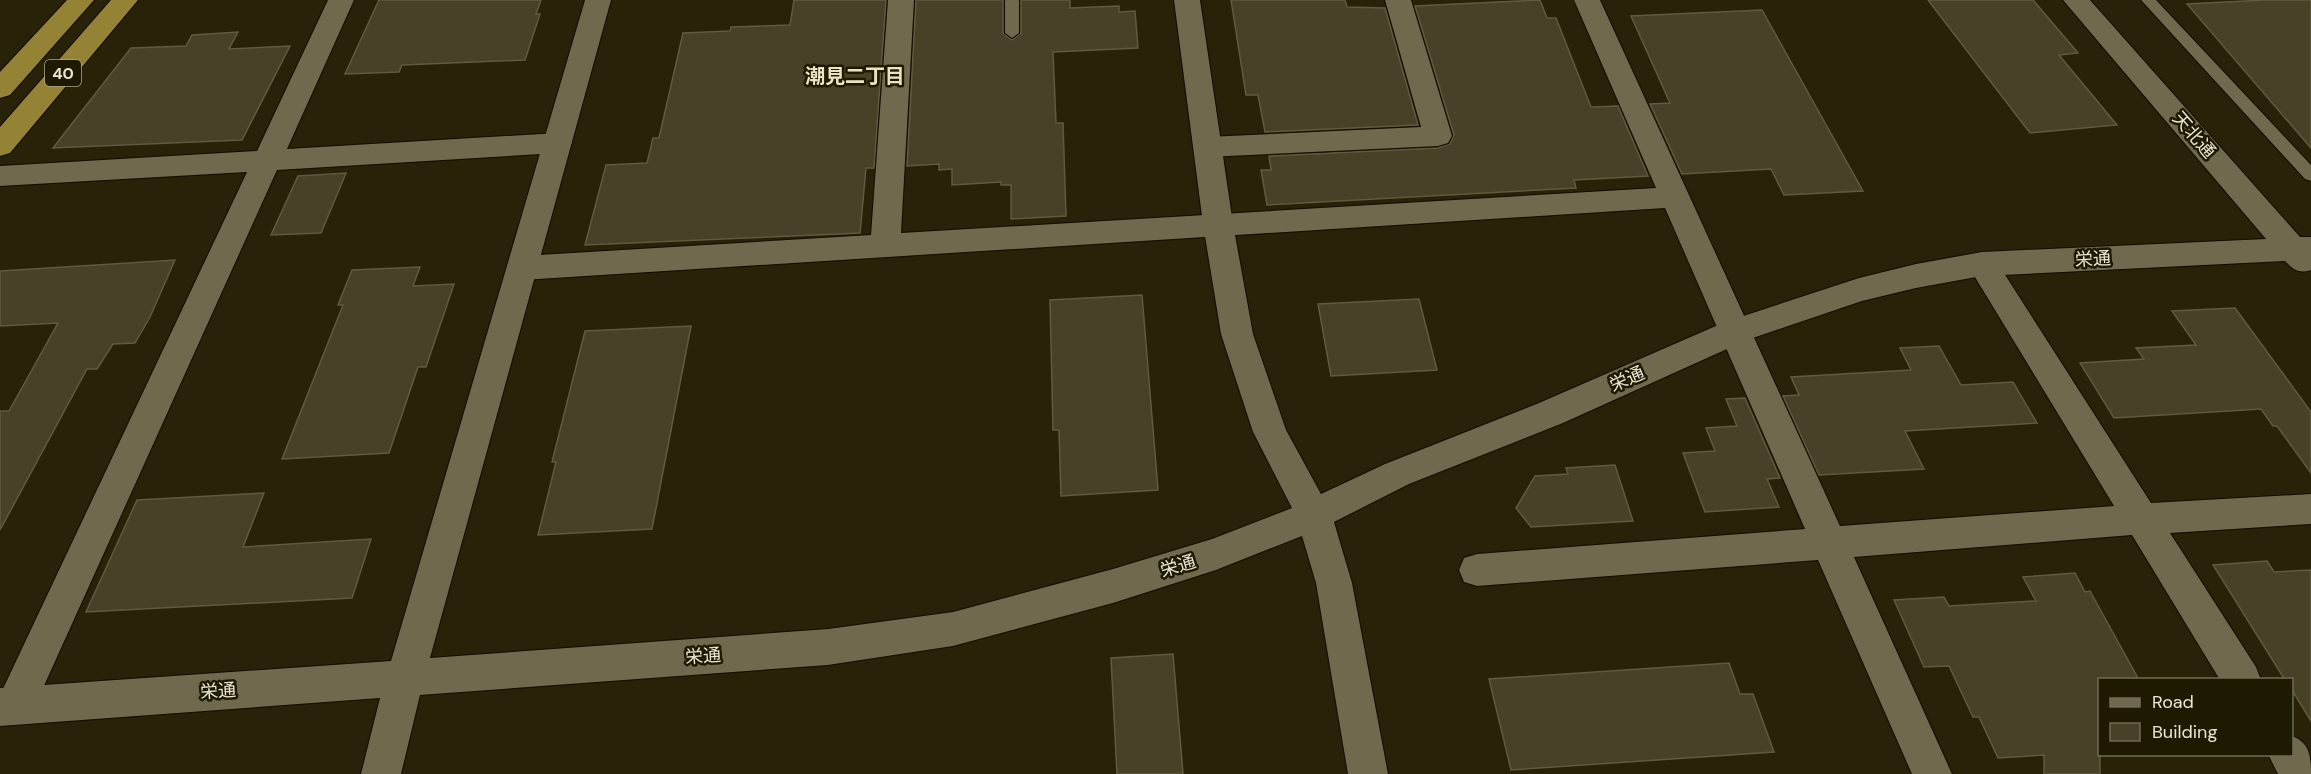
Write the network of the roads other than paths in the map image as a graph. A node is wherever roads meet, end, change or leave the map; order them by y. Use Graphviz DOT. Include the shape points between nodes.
graph roads {
  1 [pos="81,0"];
  2 [pos="125,0"];
  3 [pos="341,0"];
  4 [pos="598,0"];
  5 [pos="901,0"];
  6 [pos="1012,0"];
  7 [pos="1187,0"];
  8 [pos="1398,0"];
  9 [pos="1587,0"];
  10 [pos="2076,0"];
  11 [pos="2148,0"];
  12 [pos="1012,33"];
  13 [pos="0,89"];
  14 [pos="558,143"];
  15 [pos="0,146"];
  16 [pos="1207,147"];
  17 [pos="266,161"];
  18 [pos="2311,175"];
  19 [pos="0,176"];
  20 [pos="1675,197"];
  21 [pos="1218,224"];
  22 [pos="885,247"];
  23 [pos="2305,256"];
  24 [pos="1982,264"];
  25 [pos="522,268"];
  26 [pos="1736,331"];
  27 [pos="2311,509"];
  28 [pos="1314,515"];
  29 [pos="2143,519"];
  30 [pos="1831,545"];
  31 [pos="1477,570"];
  32 [pos="405,677"];
  33 [pos="2241,678"];
  34 [pos="7,707"];
  35 [pos="2289,756"];
  36 [pos="381,774"];
  37 [pos="1368,774"];
  38 [pos="1932,774"];
  39 [pos="2300,774"];
  1 -- 13 [label="highway, 40"];
  2 -- 15 [label="highway, 40"];
  3 -- 17 [label="street"];
  4 -- 14 [label="street"];
  5 -- 22 [label="street"];
  6 -- 12 [label="lane"];
  7 -- 16 [label="street"];
  8 -- 16 [label="street" via="1438,136"];
  9 -- 20 [label="street"];
  10 -- 23 [label="street, 天北通"];
  11 -- 18 [label="lane"];
  14 -- 17 [label="street"];
  14 -- 25 [label="street"];
  16 -- 21 [label="street"];
  17 -- 19 [label="street"];
  17 -- 34 [label="street"];
  20 -- 21 [label="street"];
  20 -- 26 [label="street"];
  21 -- 22 [label="street"];
  21 -- 28 [label="street" via="1241,345 1270,432"];
  22 -- 25 [label="street"];
  23 -- 24 [label="street, 栄通"];
  24 -- 26 [label="street, 栄通" via="1859,290"];
  24 -- 29 [label="street"];
  25 -- 32 [label="street"];
  26 -- 28 [label="street, 栄通" via="1551,413 1397,474"];
  26 -- 30 [label="street"];
  27 -- 29 [label="street"];
  28 -- 32 [label="street, 栄通" via="1204,558 953,629 828,647"];
  28 -- 37 [label="street" via="1334,583"];
  29 -- 30 [label="street"];
  29 -- 33 [label="street"];
  30 -- 31 [label="street"];
  30 -- 38 [label="street"];
  32 -- 34 [label="street, 栄通"];
  32 -- 36 [label="street"];
  35 -- 39 [label="street"];
}
